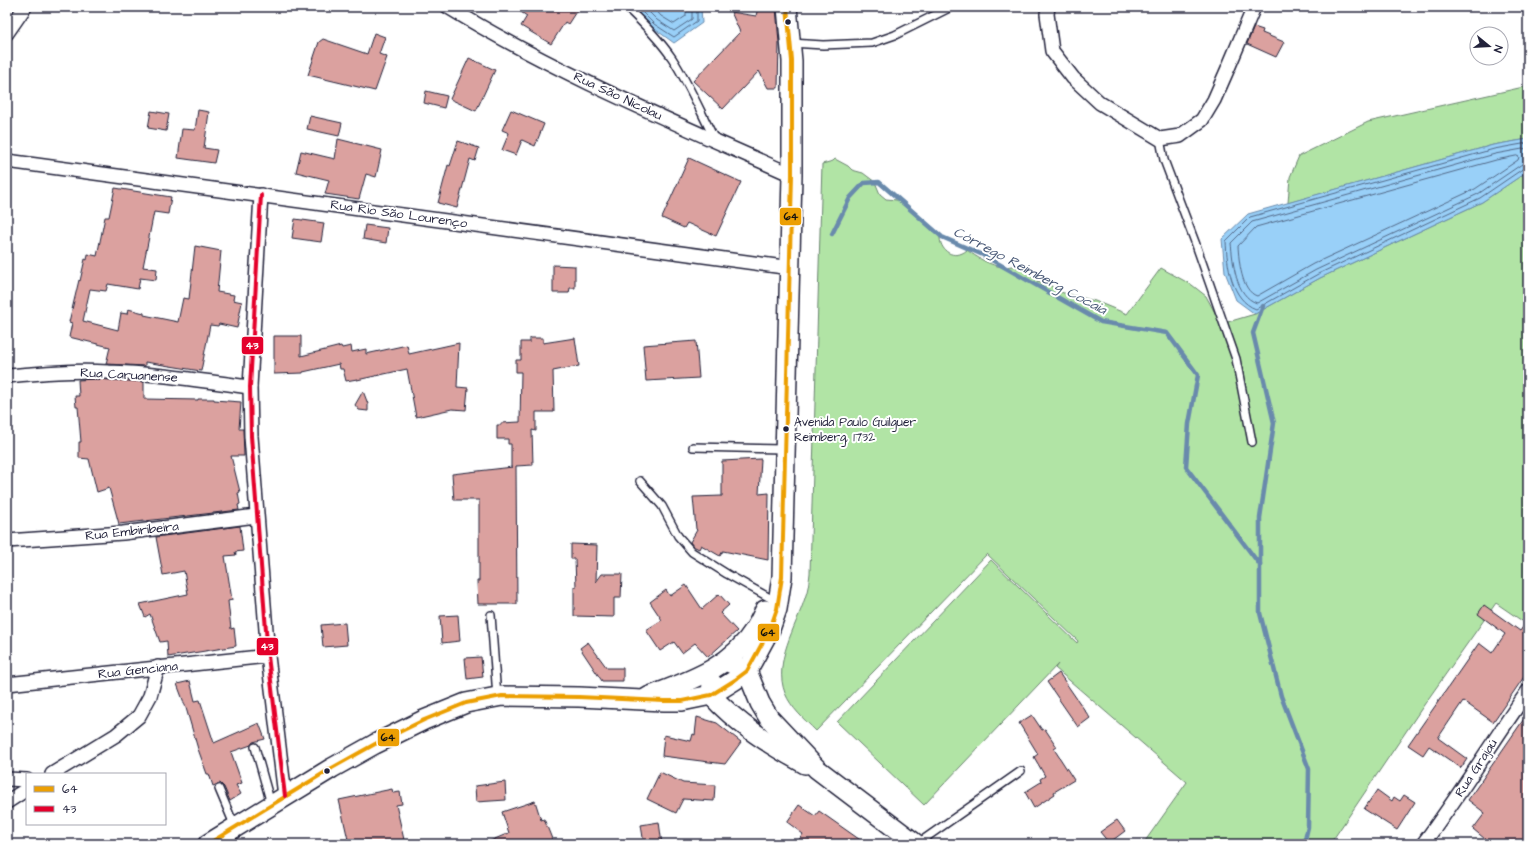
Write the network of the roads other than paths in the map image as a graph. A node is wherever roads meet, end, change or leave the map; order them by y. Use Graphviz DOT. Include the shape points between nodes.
graph roads {
  1 [pos="26,7"];
  2 [pos="448,7"];
  3 [pos="626,7"];
  4 [pos="787,7"];
  5 [pos="951,7"];
  6 [pos="1048,7"];
  7 [pos="1254,7"];
  8 [pos="7,33"];
  9 [pos="790,43"];
  10 [pos="1160,139"];
  11 [pos="715,141"];
  12 [pos="7,160"];
  13 [pos="792,175"];
  14 [pos="262,196"];
  15 [pos="791,268"];
  16 [pos="7,376"];
  17 [pos="250,387"];
  18 [pos="1252,442"];
  19 [pos="693,447"];
  20 [pos="786,449"];
  21 [pos="640,481"];
  22 [pos="256,516"];
  23 [pos="7,541"];
  24 [pos="782,577"];
  25 [pos="770,598"];
  26 [pos="491,615"];
  27 [pos="758,653"];
  28 [pos="268,656"];
  29 [pos="720,666"];
  30 [pos="158,667"];
  31 [pos="747,671"];
  32 [pos="7,684"];
  33 [pos="1528,691"];
  34 [pos="756,693"];
  35 [pos="711,695"];
  36 [pos="497,697"];
  37 [pos="640,700"];
  38 [pos="255,747"];
  39 [pos="817,769"];
  40 [pos="1021,771"];
  41 [pos="54,773"];
  42 [pos="7,779"];
  43 [pos="26,780"];
  44 [pos="219,789"];
  45 [pos="26,790"];
  46 [pos="278,800"];
  47 [pos="7,802"];
  48 [pos="235,827"];
  49 [pos="208,844"];
  50 [pos="917,844"];
  51 [pos="1423,844"];
  1 -- 8 [label="street"];
  2 -- 11 [label="street, Rua São Nicolau" via="536,57"];
  3 -- 11 [label="lane" via="671,56"];
  4 -- 9 [label="main road"];
  5 -- 9 [label="lane" via="895,35 872,43"];
  6 -- 10 [label="street" via="1052,50 1073,78 1100,103"];
  7 -- 10 [label="street" via="1214,100 1202,120 1180,136"];
  9 -- 13 [label="main road"];
  10 -- 18 [label="lane" via="1164,160 1236,360"];
  11 -- 13 [label="street, Rua São Nicolau"];
  12 -- 14 [label="street, Rua Rio São Lourenço"];
  13 -- 15 [label="main road"];
  14 -- 15 [label="street, Rua Rio São Lourenço"];
  14 -- 17 [label="street"];
  15 -- 20 [label="main road"];
  16 -- 17 [label="street, Rua Caruanense" via="56,372 107,372 164,375"];
  17 -- 22 [label="street"];
  19 -- 20 [label="lane"];
  20 -- 24 [label="main road"];
  21 -- 25 [label="lane" via="662,506 678,536 692,552"];
  22 -- 23 [label="street, Rua Embiribeira" via="123,533"];
  22 -- 28 [label="street"];
  24 -- 25 [label="main road"];
  24 -- 27 [label="main road" via="777,609"];
  25 -- 29 [label="main road" via="756,628 745,643"];
  26 -- 36 [label="lane"];
  27 -- 31 [label="main road"];
  27 -- 34 [label="main road"];
  28 -- 30 [label="street, Rua Genciana"];
  28 -- 46 [label="street"];
  29 -- 31 [label="main road"];
  29 -- 35 [label="main road"];
  29 -- 37 [label="main road" via="681,685"];
  30 -- 32 [label="street, Rua Genciana"];
  30 -- 41 [label="street" via="150,696 139,716 116,735"];
  31 -- 34 [label="main road"];
  31 -- 35 [label="main road"];
  33 -- 51 [label="street, Rua Grajaú"];
  34 -- 39 [label="main road" via="769,718"];
  35 -- 37 [label="main road" via="682,701"];
  35 -- 39 [label="main road" via="742,725 784,753"];
  36 -- 37 [label="main road"];
  36 -- 46 [label="main road" via="466,703 424,720 332,768"];
  38 -- 46 [label="lane"];
  39 -- 50 [label="main road"];
  40 -- 50 [label="lane"];
  42 -- 43 [label="street"];
  44 -- 48 [label="lane"];
  45 -- 47 [label="street"];
  46 -- 48 [label="main road"];
  48 -- 49 [label="main road"];
}
